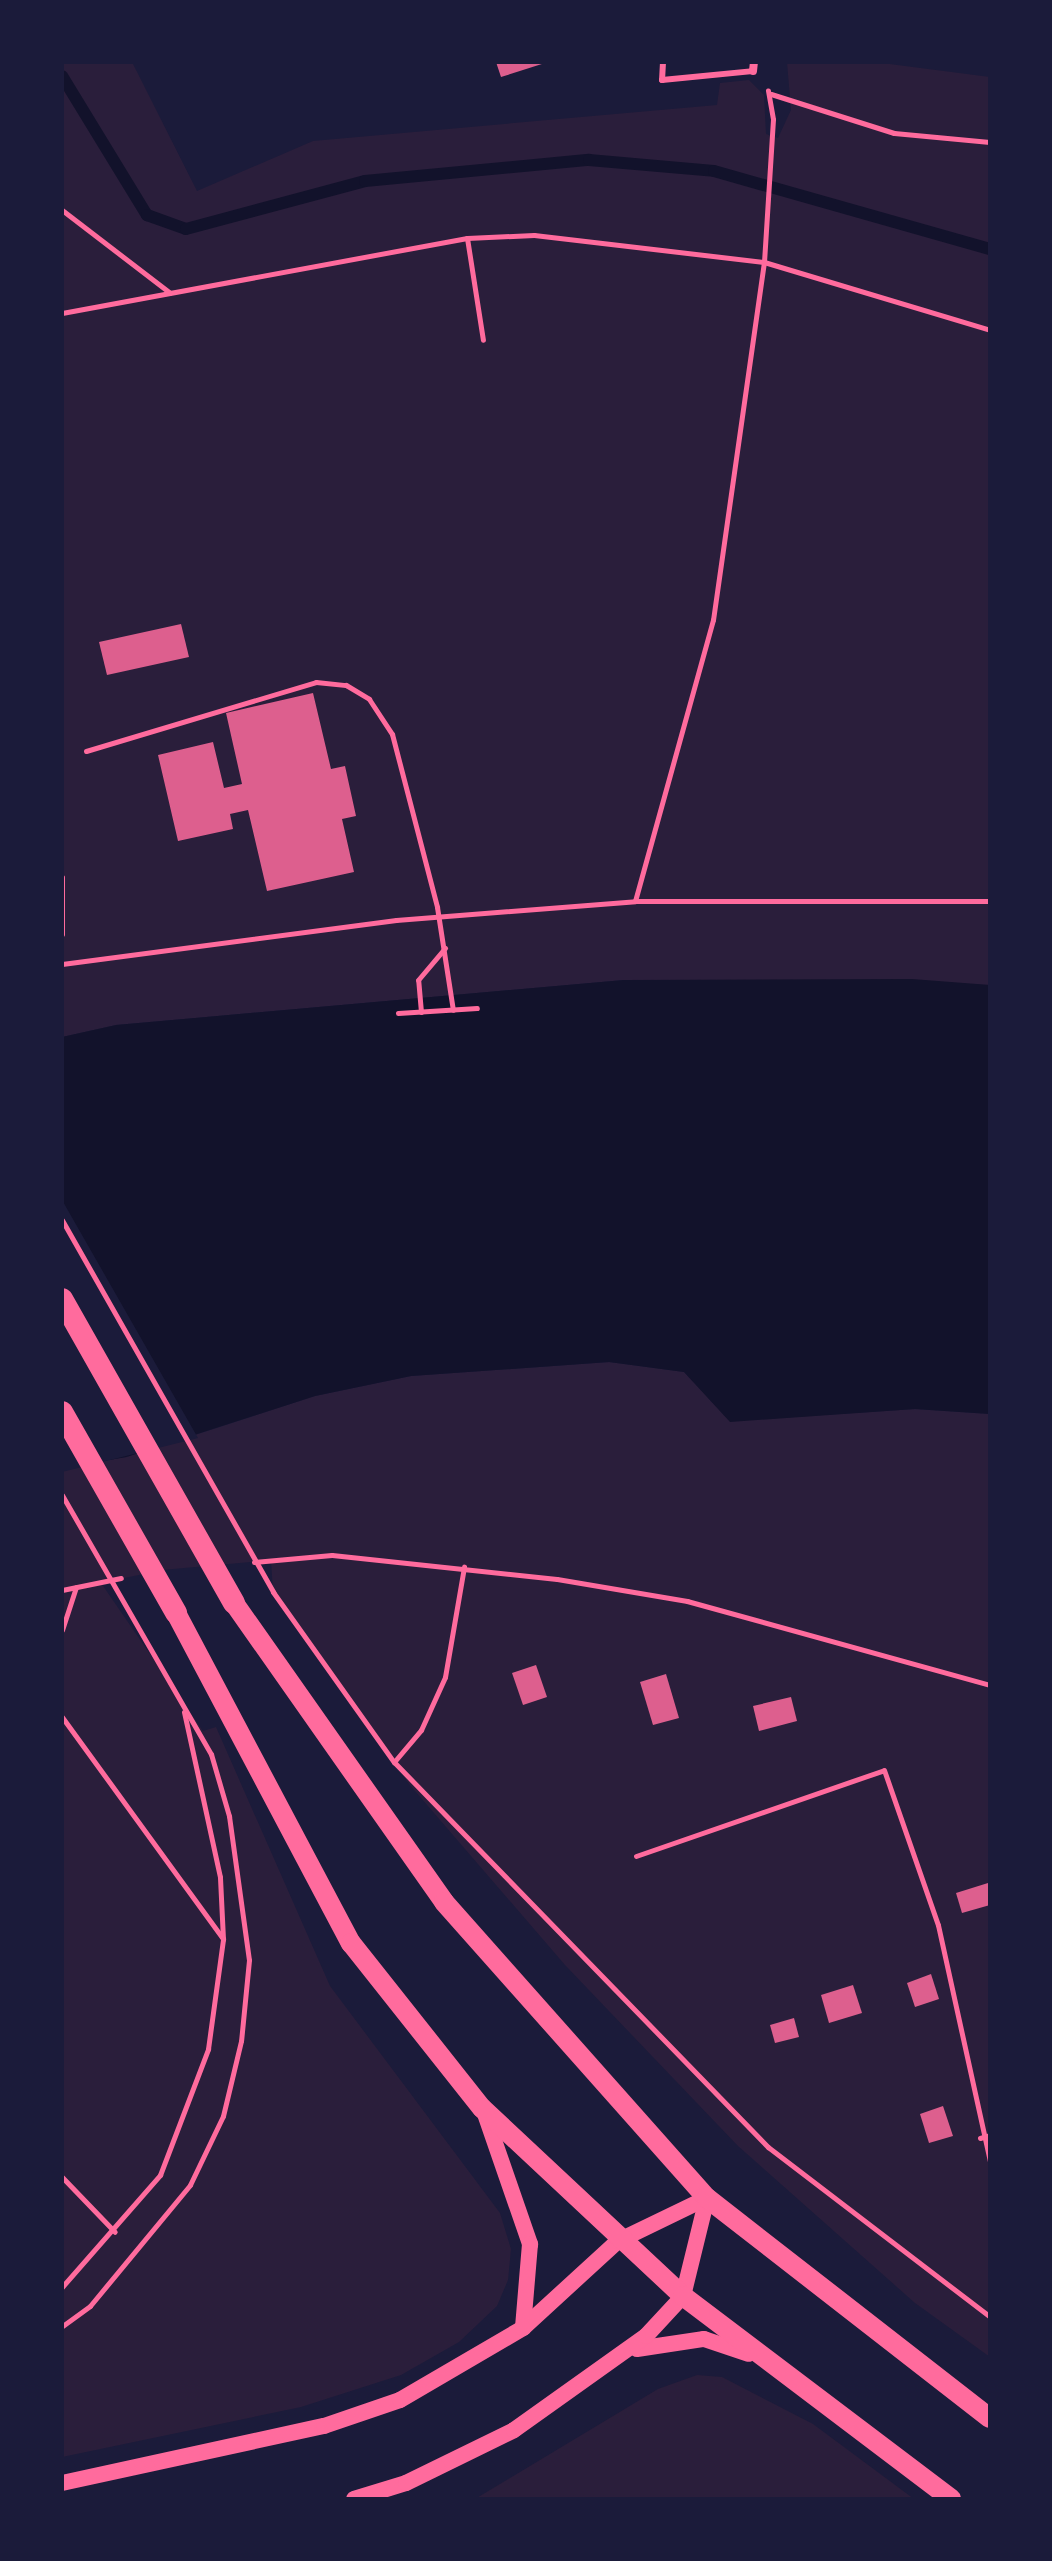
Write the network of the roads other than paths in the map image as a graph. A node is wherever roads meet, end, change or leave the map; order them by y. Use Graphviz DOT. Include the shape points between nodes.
graph roads {
  1 [pos="663,62"];
  2 [pos="754,67"];
  3 [pos="62,1299"];
  4 [pos="62,1412"];
  5 [pos="234,1603"];
  6 [pos="176,1613"];
  7 [pos="482,2108"];
  8 [pos="707,2198"];
  9 [pos="618,2241"];
  10 [pos="683,2296"];
  11 [pos="523,2328"];
  12 [pos="618,2360"];
  13 [pos="777,2369"];
  14 [pos="990,2418"];
  15 [pos="62,2483"];
  16 [pos="354,2499"];
  17 [pos="951,2499"];
  1 -- 2 [label="lane" via="662,80"];
  3 -- 5 [label="highway"];
  4 -- 6 [label="highway"];
  5 -- 8 [label="main road" via="444,1902"];
  6 -- 7 [label="main road" via="351,1943"];
  7 -- 9 [label="main road"];
  7 -- 11 [label="main road" via="530,2244"];
  8 -- 9 [label="main road"];
  8 -- 10 [label="main road"];
  8 -- 14 [label="main road"];
  9 -- 10 [label="main road"];
  9 -- 11 [label="main road"];
  10 -- 12 [label="main road"];
  10 -- 13 [label="main road"];
  11 -- 15 [label="main road" via="465,2368 324,2426"];
  12 -- 13 [label="main road" via="647,2344 704,2339"];
  12 -- 16 [label="main road" via="478,2450"];
  13 -- 17 [label="main road"];
}
